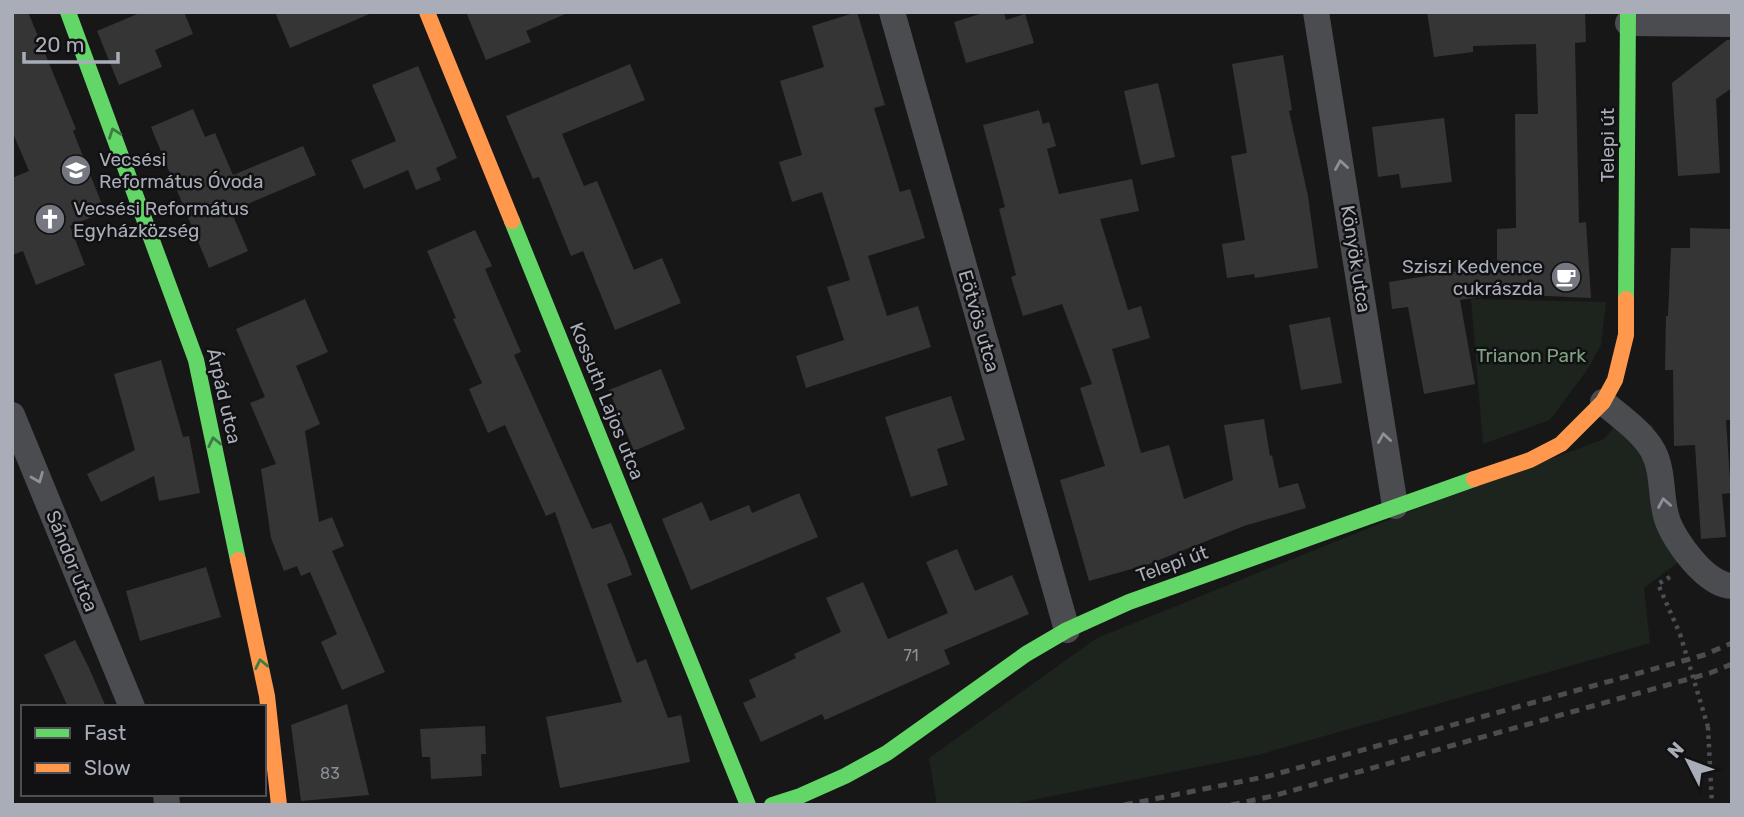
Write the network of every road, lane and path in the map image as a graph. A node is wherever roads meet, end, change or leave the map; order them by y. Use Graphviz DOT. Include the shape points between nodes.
graph roads {
  1 [pos="68,12"];
  2 [pos="427,12"];
  3 [pos="892,12"];
  4 [pos="1316,12"];
  5 [pos="1628,18"];
  6 [pos="1732,24"];
  7 [pos="1603,402"];
  8 [pos="12,415"];
  9 [pos="1395,506"];
  10 [pos="1676,574"];
  11 [pos="1732,586"];
  12 [pos="1067,630"];
  13 [pos="131,705"];
  14 [pos="279,805"];
  15 [pos="748,805"];
  16 [pos="772,805"];
  17 [pos="1712,805"];
  14 -- 1 [label="street, Árpád utca, one-way" via="267,696 196,360"];
  2 -- 15 [label="street, Kossuth Lajos utca"];
  3 -- 12 [label="street, Eötvös utca"];
  9 -- 4 [label="street, Könyök utca, one-way"];
  5 -- 6 [label="street"];
  5 -- 7 [label="street, Telepi út" via="1626,335 1622,360"];
  7 -- 9 [label="street, Telepi út" via="1561,444 1530,460"];
  11 -- 7 [label="street, one-way" via="1724,586 1694,564 1667,521 1653,451"];
  8 -- 13 [label="street, Sándor utca, one-way"];
  9 -- 12 [label="street, Telepi út" via="1129,602"];
  10 -- 17 [label="path, bridge" via="1658,584 1680,635 1708,727"];
  12 -- 16 [label="street, Telepi út" via="887,752 823,786"];
}
